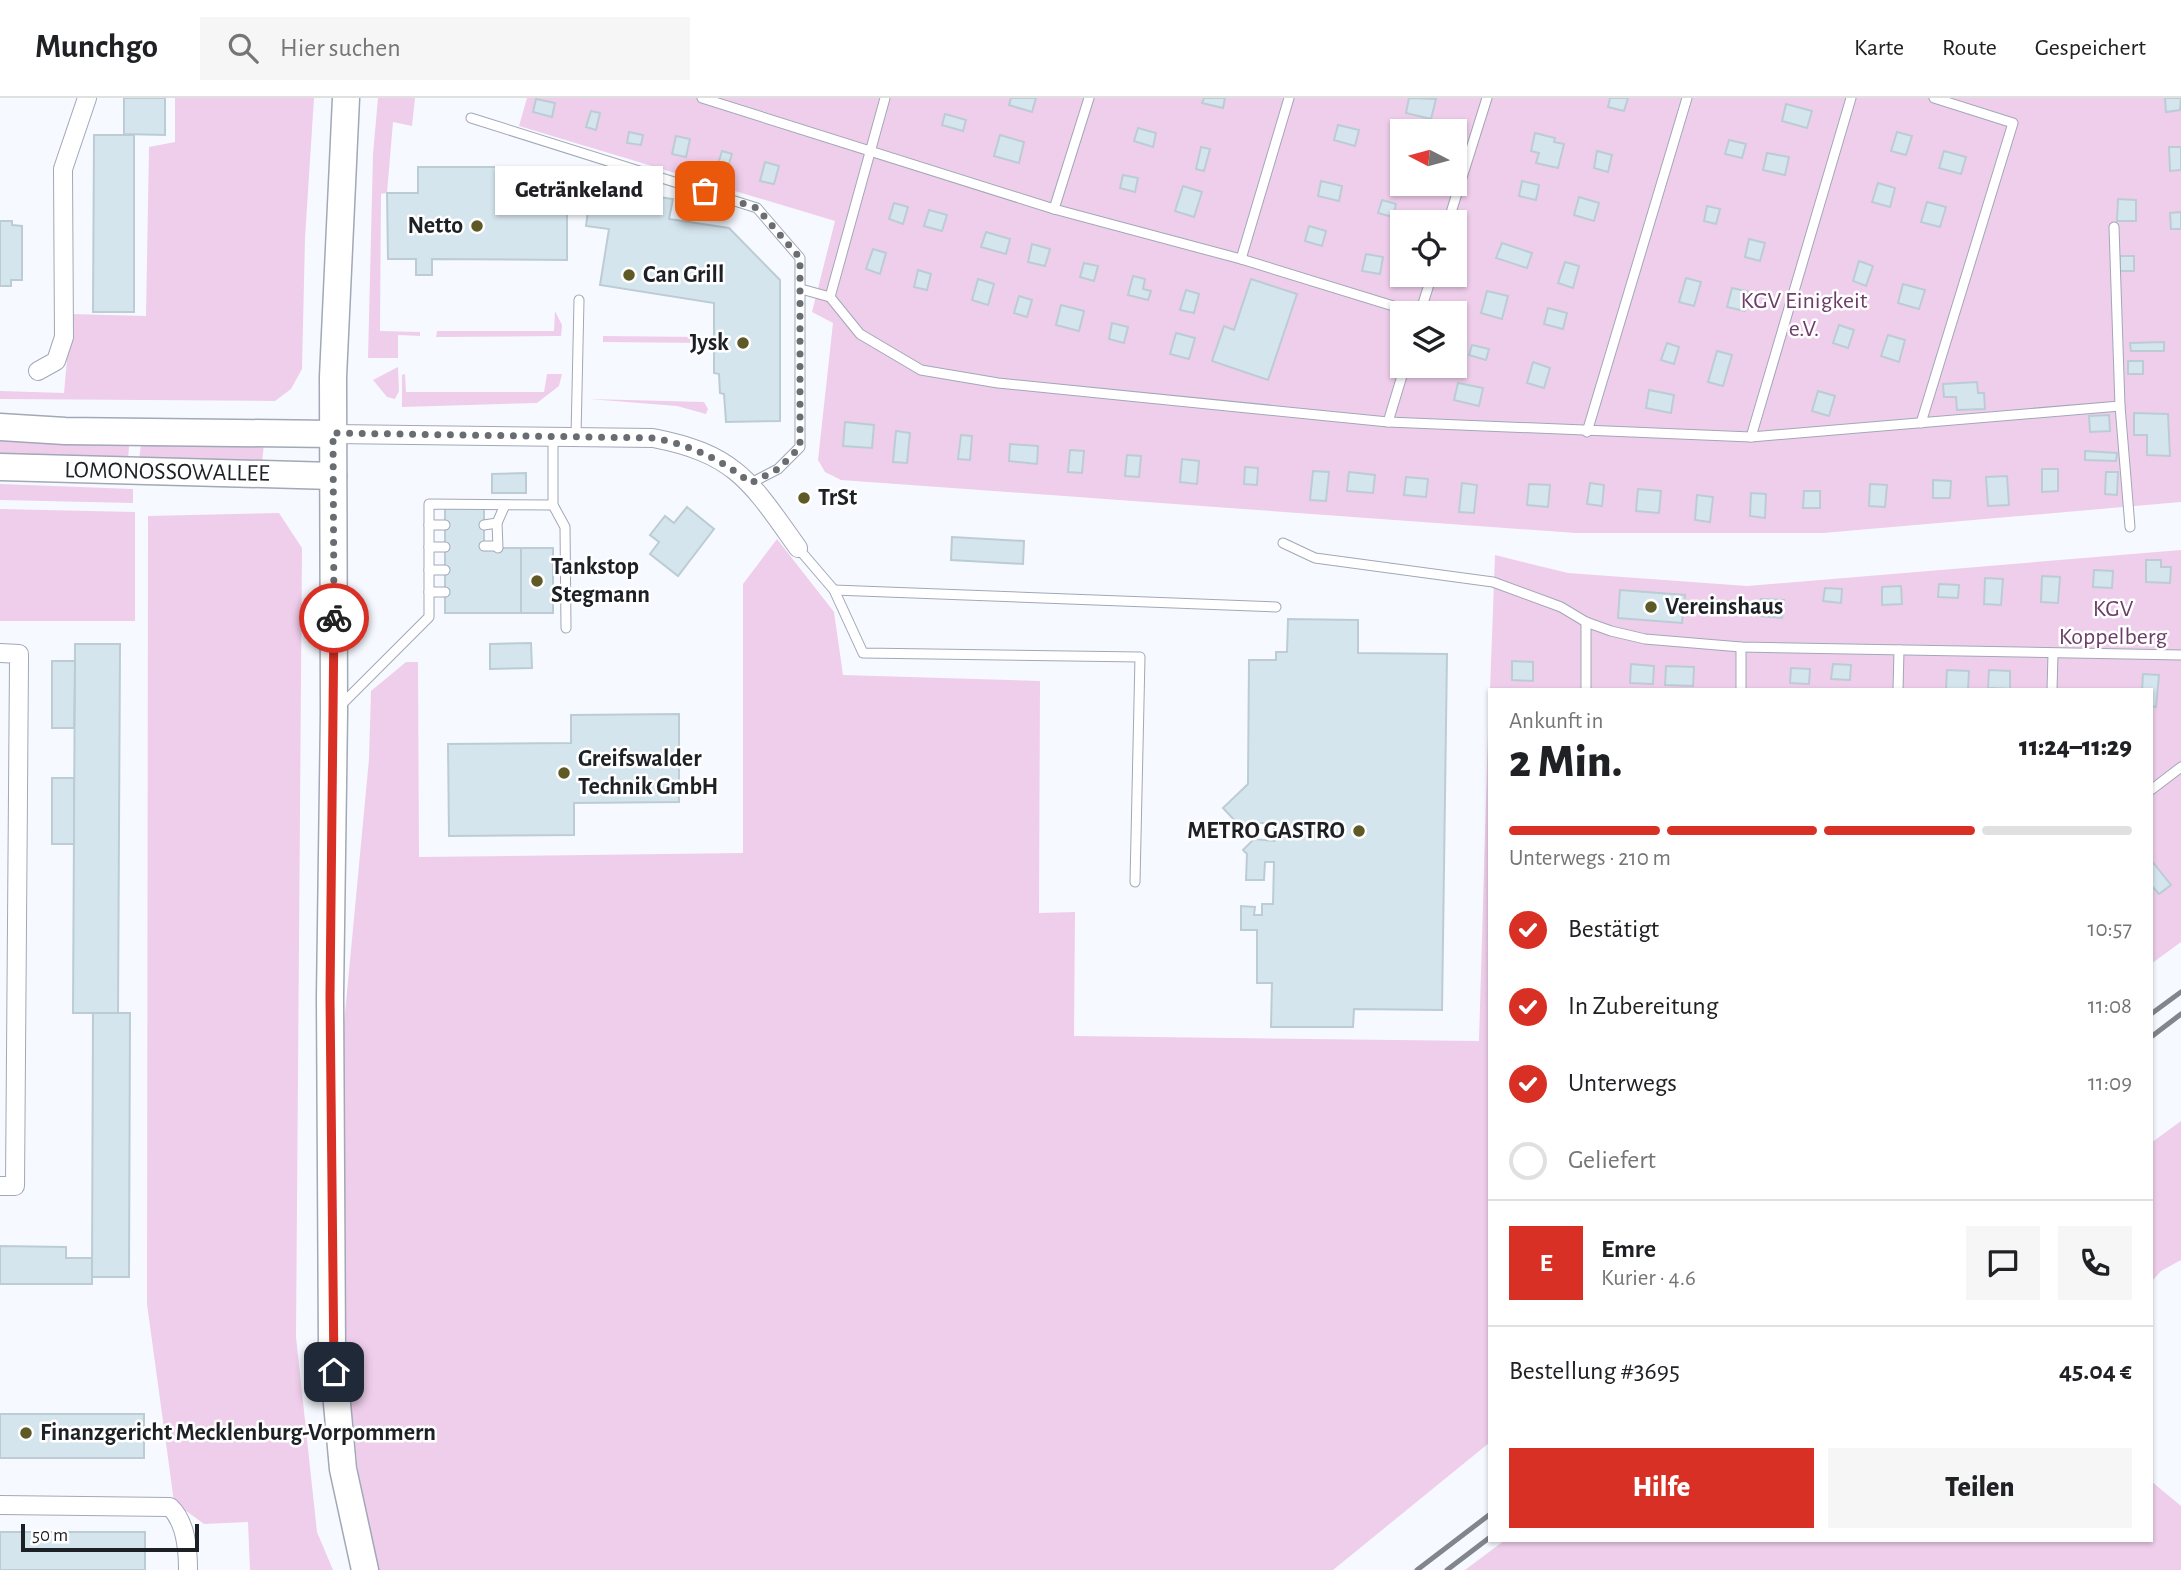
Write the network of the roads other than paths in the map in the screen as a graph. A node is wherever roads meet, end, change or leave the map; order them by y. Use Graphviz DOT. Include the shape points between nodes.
graph roads {
  1 [pos="87,98"];
  2 [pos="346,98"];
  3 [pos="702,98"];
  4 [pos="885,98"];
  5 [pos="1089,98"];
  6 [pos="1289,98"];
  7 [pos="1487,98"];
  8 [pos="1687,98"];
  9 [pos="1851,98"];
  10 [pos="1934,98"];
  11 [pos="471,118"];
  12 [pos="870,150"];
  13 [pos="1054,209"];
  14 [pos="1452,210"];
  15 [pos="2114,227"];
  16 [pos="1241,259"];
  17 [pos="801,289"];
  18 [pos="830,297"];
  19 [pos="579,300"];
  20 [pos="1390,304"];
  21 [pos="38,371"];
  22 [pos="1401,378"];
  23 [pos="2120,406"];
  24 [pos="1388,422"];
  25 [pos="1921,423"];
  26 [pos="0,427"];
  27 [pos="1587,432"];
  28 [pos="333,433"];
  29 [pos="553,435"];
  30 [pos="576,436"];
  31 [pos="1751,437"];
  32 [pos="0,467"];
  33 [pos="334,476"];
  34 [pos="751,483"];
  35 [pos="505,505"];
  36 [pos="553,505"];
  37 [pos="497,523"];
  38 [pos="429,525"];
  39 [pos="445,525"];
  40 [pos="484,525"];
  41 [pos="2130,527"];
  42 [pos="1283,543"];
  43 [pos="484,546"];
  44 [pos="429,547"];
  45 [pos="445,547"];
  46 [pos="798,548"];
  47 [pos="429,570"];
  48 [pos="445,570"];
  49 [pos="834,590"];
  50 [pos="429,592"];
  51 [pos="445,592"];
  52 [pos="1276,607"];
  53 [pos="1587,622"];
  54 [pos="566,628"];
  55 [pos="1741,647"];
  56 [pos="1899,650"];
  57 [pos="0,653"];
  58 [pos="2053,654"];
  59 [pos="2181,654"];
  60 [pos="1586,688"];
  61 [pos="1741,688"];
  62 [pos="1898,688"];
  63 [pos="2052,688"];
  64 [pos="334,712"];
  65 [pos="2181,767"];
  66 [pos="2153,788"];
  67 [pos="1135,882"];
  68 [pos="8,1186"];
  69 [pos="0,1505"];
  70 [pos="188,1570"];
  71 [pos="365,1570"];
  1 -- 21 [label="street" via="63,169 64,337 56,361"];
  2 -- 28 [label="main road" via="334,314"];
  3 -- 12 [label="lane"];
  4 -- 12 [label="lane"];
  5 -- 13 [label="lane"];
  6 -- 16 [label="lane"];
  7 -- 14 [label="lane"];
  8 -- 27 [label="lane"];
  9 -- 31 [label="lane"];
  10 -- 25 [label="lane" via="2013,123"];
  11 -- 17 [label="lane" via="757,208 800,258"];
  12 -- 13 [label="lane"];
  12 -- 18 [label="lane"];
  13 -- 16 [label="lane"];
  15 -- 23 [label="lane"];
  16 -- 20 [label="lane"];
  17 -- 18 [label="lane"];
  17 -- 34 [label="lane" via="800,447 778,469"];
  18 -- 24 [label="lane" via="860,334 921,370 998,383"];
  19 -- 30 [label="lane"];
  22 -- 24 [label="lane"];
  23 -- 25 [label="lane"];
  23 -- 41 [label="lane"];
  24 -- 27 [label="lane"];
  25 -- 31 [label="lane"];
  26 -- 28 [label="main road, LOMONOSSOWALLEE"];
  27 -- 31 [label="lane"];
  28 -- 29 [label="street"];
  28 -- 33 [label="main road"];
  29 -- 30 [label="street"];
  29 -- 36 [label="lane"];
  30 -- 34 [label="street" via="653,438 686,444 726,463"];
  32 -- 33 [label="main road, LOMONOSSOWALLEE"];
  33 -- 64 [label="main road"];
  34 -- 46 [label="street"];
  35 -- 36 [label="lane"];
  35 -- 37 [label="lane"];
  35 -- 38 [label="lane" via="429,504"];
  36 -- 54 [label="lane" via="565,527"];
  37 -- 40 [label="lane"];
  37 -- 43 [label="lane" via="497,547"];
  38 -- 39 [label="lane"];
  38 -- 44 [label="lane"];
  42 -- 53 [label="lane" via="1315,558 1493,582 1561,607"];
  44 -- 45 [label="lane"];
  44 -- 47 [label="lane"];
  46 -- 49 [label="lane"];
  47 -- 48 [label="lane"];
  47 -- 50 [label="lane"];
  49 -- 52 [label="lane"];
  49 -- 67 [label="lane" via="863,653 1140,657"];
  50 -- 51 [label="lane"];
  50 -- 64 [label="lane" via="429,617"];
  53 -- 55 [label="lane" via="1645,639"];
  53 -- 60 [label="lane"];
  55 -- 56 [label="lane"];
  55 -- 61 [label="lane"];
  56 -- 58 [label="lane"];
  56 -- 62 [label="lane"];
  57 -- 68 [label="street" via="19,654"];
  58 -- 59 [label="lane"];
  58 -- 63 [label="lane"];
  64 -- 71 [label="main road" via="332,1349 343,1469"];
  65 -- 66 [label="lane"];
  69 -- 70 [label="street" via="170,1507 178,1515 188,1550"];
}
